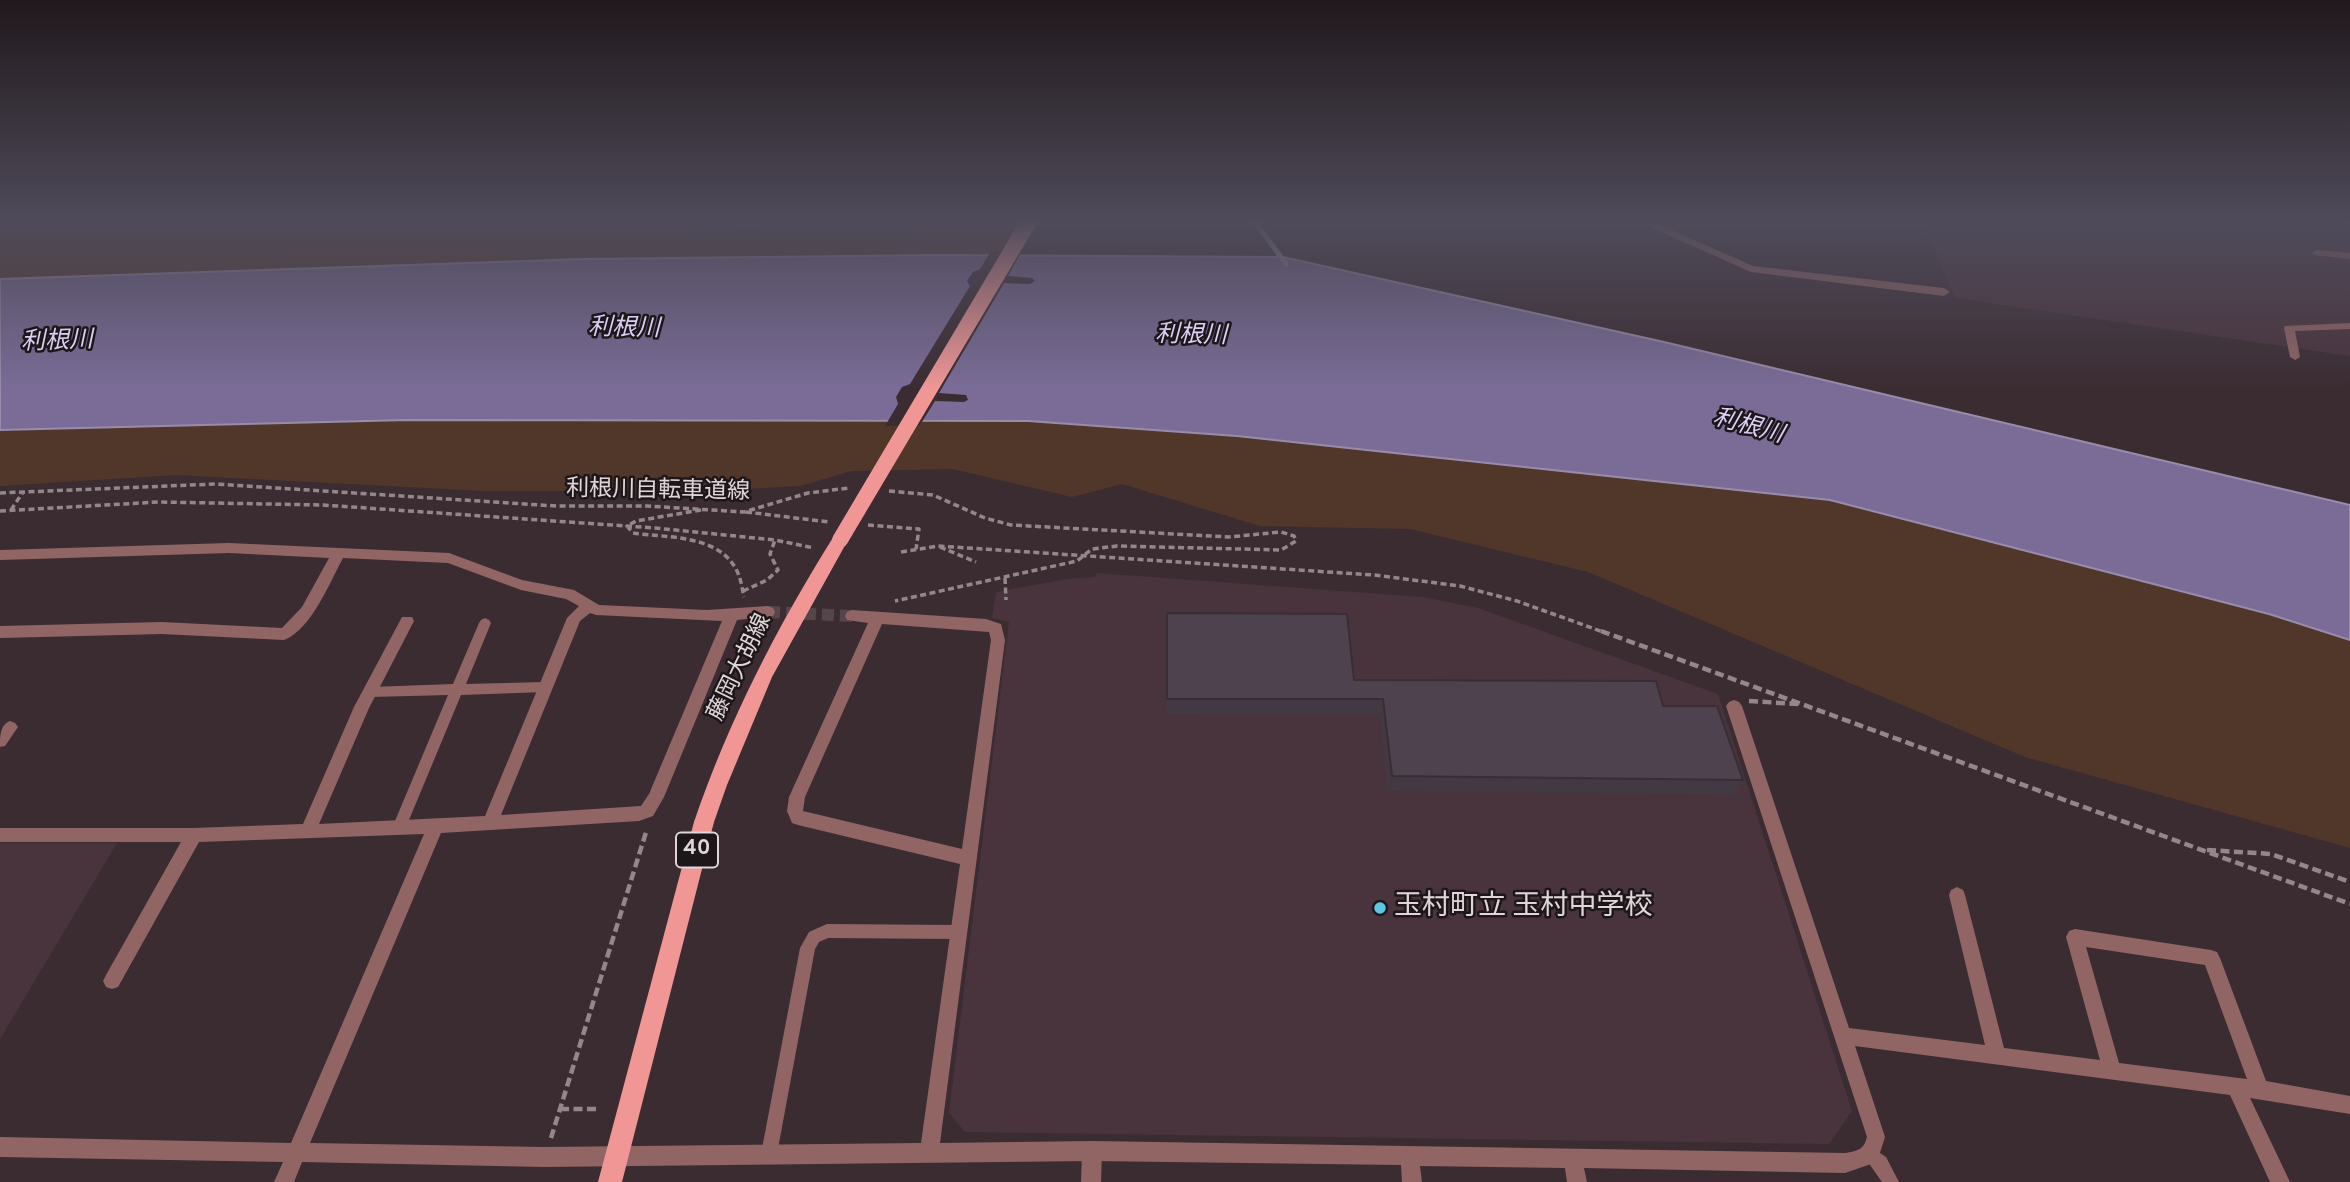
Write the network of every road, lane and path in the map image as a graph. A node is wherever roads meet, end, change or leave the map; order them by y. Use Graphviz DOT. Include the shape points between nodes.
graph roads {
  1 [pos="995,278"];
  2 [pos="1820,278"];
  3 [pos="1944,292"];
  4 [pos="2350,326"];
  5 [pos="2295,357"];
  6 [pos="862,489"];
  7 [pos="24,491"];
  8 [pos="888,491"];
  9 [pos="0,493"];
  10 [pos="11,510"];
  11 [pos="703,510"];
  12 [pos="0,511"];
  13 [pos="627,526"];
  14 [pos="918,535"];
  15 [pos="775,540"];
  16 [pos="938,546"];
  17 [pos="815,548"];
  18 [pos="916,549"];
  19 [pos="901,552"];
  20 [pos="338,554"];
  21 [pos="1086,554"];
  22 [pos="0,555"];
  23 [pos="976,562"];
  24 [pos="1005,578"];
  25 [pos="742,591"];
  26 [pos="745,600"];
  27 [pos="1006,600"];
  28 [pos="589,606"];
  29 [pos="881,610"];
  30 [pos="768,611"];
  31 [pos="731,614"];
  32 [pos="852,617"];
  33 [pos="407,621"];
  34 [pos="485,623"];
  35 [pos="0,632"];
  36 [pos="545,687"];
  37 [pos="457,688"];
  38 [pos="371,692"];
  39 [pos="1739,703"];
  40 [pos="1803,704"];
  41 [pos="10,727"];
  42 [pos="0,741"];
  43 [pos="491,823"];
  44 [pos="435,827"];
  45 [pos="648,827"];
  46 [pos="399,828"];
  47 [pos="308,830"];
  48 [pos="0,835"];
  49 [pos="194,835"];
  50 [pos="2200,849"];
  51 [pos="967,858"];
  52 [pos="2350,882"];
  53 [pos="1957,895"];
  54 [pos="958,932"];
  55 [pos="112,981"];
  56 [pos="1843,1035"];
  57 [pos="1996,1054"];
  58 [pos="2112,1070"];
  59 [pos="2235,1086"];
  60 [pos="2260,1089"];
  61 [pos="2350,1105"];
  62 [pos="560,1109"];
  63 [pos="597,1109"];
  64 [pos="551,1139"];
  65 [pos="0,1147"];
  66 [pos="297,1151"];
  67 [pos="1092,1151"];
  68 [pos="929,1152"];
  69 [pos="769,1154"];
  70 [pos="1871,1155"];
  71 [pos="1409,1156"];
  72 [pos="617,1157"];
  73 [pos="1573,1159"];
  74 [pos="284,1182"];
  75 [pos="610,1182"];
  76 [pos="1091,1182"];
  77 [pos="1412,1182"];
  78 [pos="1577,1182"];
  79 [pos="1891,1182"];
  80 [pos="2280,1182"];
  1 -- 72 [label="main road, 藤岡大胡線 / 40, bridge" via="785,632 720,772"];
  2 -- 3 [label="street"];
  4 -- 5 [label="lane" via="2289,328"];
  6 -- 11 [label="path, 利根川自転車道線" via="822,490 744,512"];
  7 -- 9 [label="path, 利根川自転車道線"];
  7 -- 10 [label="path"];
  7 -- 11 [label="path, 利根川自転車道線" via="215,484 556,506"];
  8 -- 21 [label="path" via="933,495 985,519 1011,525 1229,537 1281,532 1296,541 1281,550 1117,546"];
  10 -- 12 [label="path"];
  10 -- 13 [label="path" via="218,502"];
  11 -- 13 [label="path"];
  13 -- 15 [label="path"];
  13 -- 25 [label="path" via="633,533 706,545 728,559"];
  14 -- 18 [label="path"];
  15 -- 17 [label="path"];
  15 -- 25 [label="path" via="770,554 778,570"];
  16 -- 18 [label="path"];
  16 -- 21 [label="path"];
  16 -- 23 [label="path"];
  18 -- 19 [label="path"];
  20 -- 22 [label="street" via="229,548"];
  20 -- 28 [label="street" via="449,558 521,585 569,594"];
  20 -- 35 [label="street" via="299,620 284,634 162,628"];
  21 -- 24 [label="path" via="1077,561"];
  24 -- 27 [label="path"];
  24 -- 29 [label="path"];
  25 -- 26 [label="path"];
  28 -- 31 [label="street" via="610,612"];
  28 -- 36 [label="street" via="574,618"];
  29 -- 32 [label="street"];
  29 -- 51 [label="street" via="996,628"];
  29 -- 51 [label="street" via="797,797 795,811 798,818 810,823"];
  30 -- 31 [label="street"];
  31 -- 43 [label="street" via="647,811 628,816"];
  33 -- 38 [label="street"];
  34 -- 37 [label="lane"];
  36 -- 37 [label="lane"];
  36 -- 43 [label="street"];
  37 -- 38 [label="lane"];
  37 -- 46 [label="lane"];
  38 -- 47 [label="street"];
  39 -- 40 [label="path"];
  39 -- 56 [label="street"];
  41 -- 42 [label="street"];
  43 -- 44 [label="street"];
  44 -- 46 [label="street"];
  44 -- 66 [label="street"];
  45 -- 62 [label="path"];
  46 -- 47 [label="street"];
  47 -- 49 [label="street"];
  48 -- 49 [label="street"];
  49 -- 55 [label="street"];
  50 -- 52 [label="path" via="2271,854"];
  51 -- 54 [label="street"];
  53 -- 57 [label="street"];
  54 -- 68 [label="street"];
  54 -- 69 [label="lane" via="827,931 814,937 808,948"];
  56 -- 57 [label="street"];
  56 -- 70 [label="street" via="1876,1136"];
  57 -- 58 [label="street"];
  58 -- 59 [label="street"];
  58 -- 60 [label="street" via="2075,937 2211,958"];
  59 -- 60 [label="street"];
  59 -- 80 [label="street"];
  60 -- 61 [label="street"];
  62 -- 63 [label="path"];
  62 -- 64 [label="path"];
  65 -- 66 [label="street"];
  66 -- 72 [label="street"];
  66 -- 74 [label="street"];
  67 -- 68 [label="street"];
  67 -- 71 [label="street"];
  67 -- 76 [label="street"];
  68 -- 69 [label="street"];
  69 -- 72 [label="street"];
  70 -- 73 [label="street" via="1845,1163"];
  70 -- 79 [label="lane"];
  71 -- 73 [label="street"];
  71 -- 77 [label="street"];
  72 -- 75 [label="main road, 藤岡大胡線 / 40"];
  73 -- 78 [label="street"];
}
